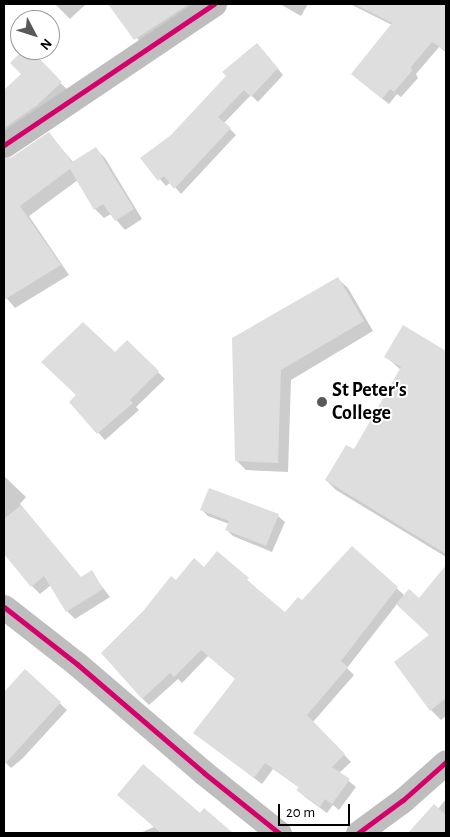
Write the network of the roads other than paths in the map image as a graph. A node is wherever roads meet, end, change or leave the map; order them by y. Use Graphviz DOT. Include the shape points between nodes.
graph roads {
  1 [pos="214,4"];
  2 [pos="4,146"];
  3 [pos="4,607"];
  4 [pos="446,762"];
  5 [pos="279,833"];
  6 [pos="358,833"];
  1 -- 2 [label="street"];
  3 -- 5 [label="street"];
  4 -- 6 [label="street" via="403,800"];
}
